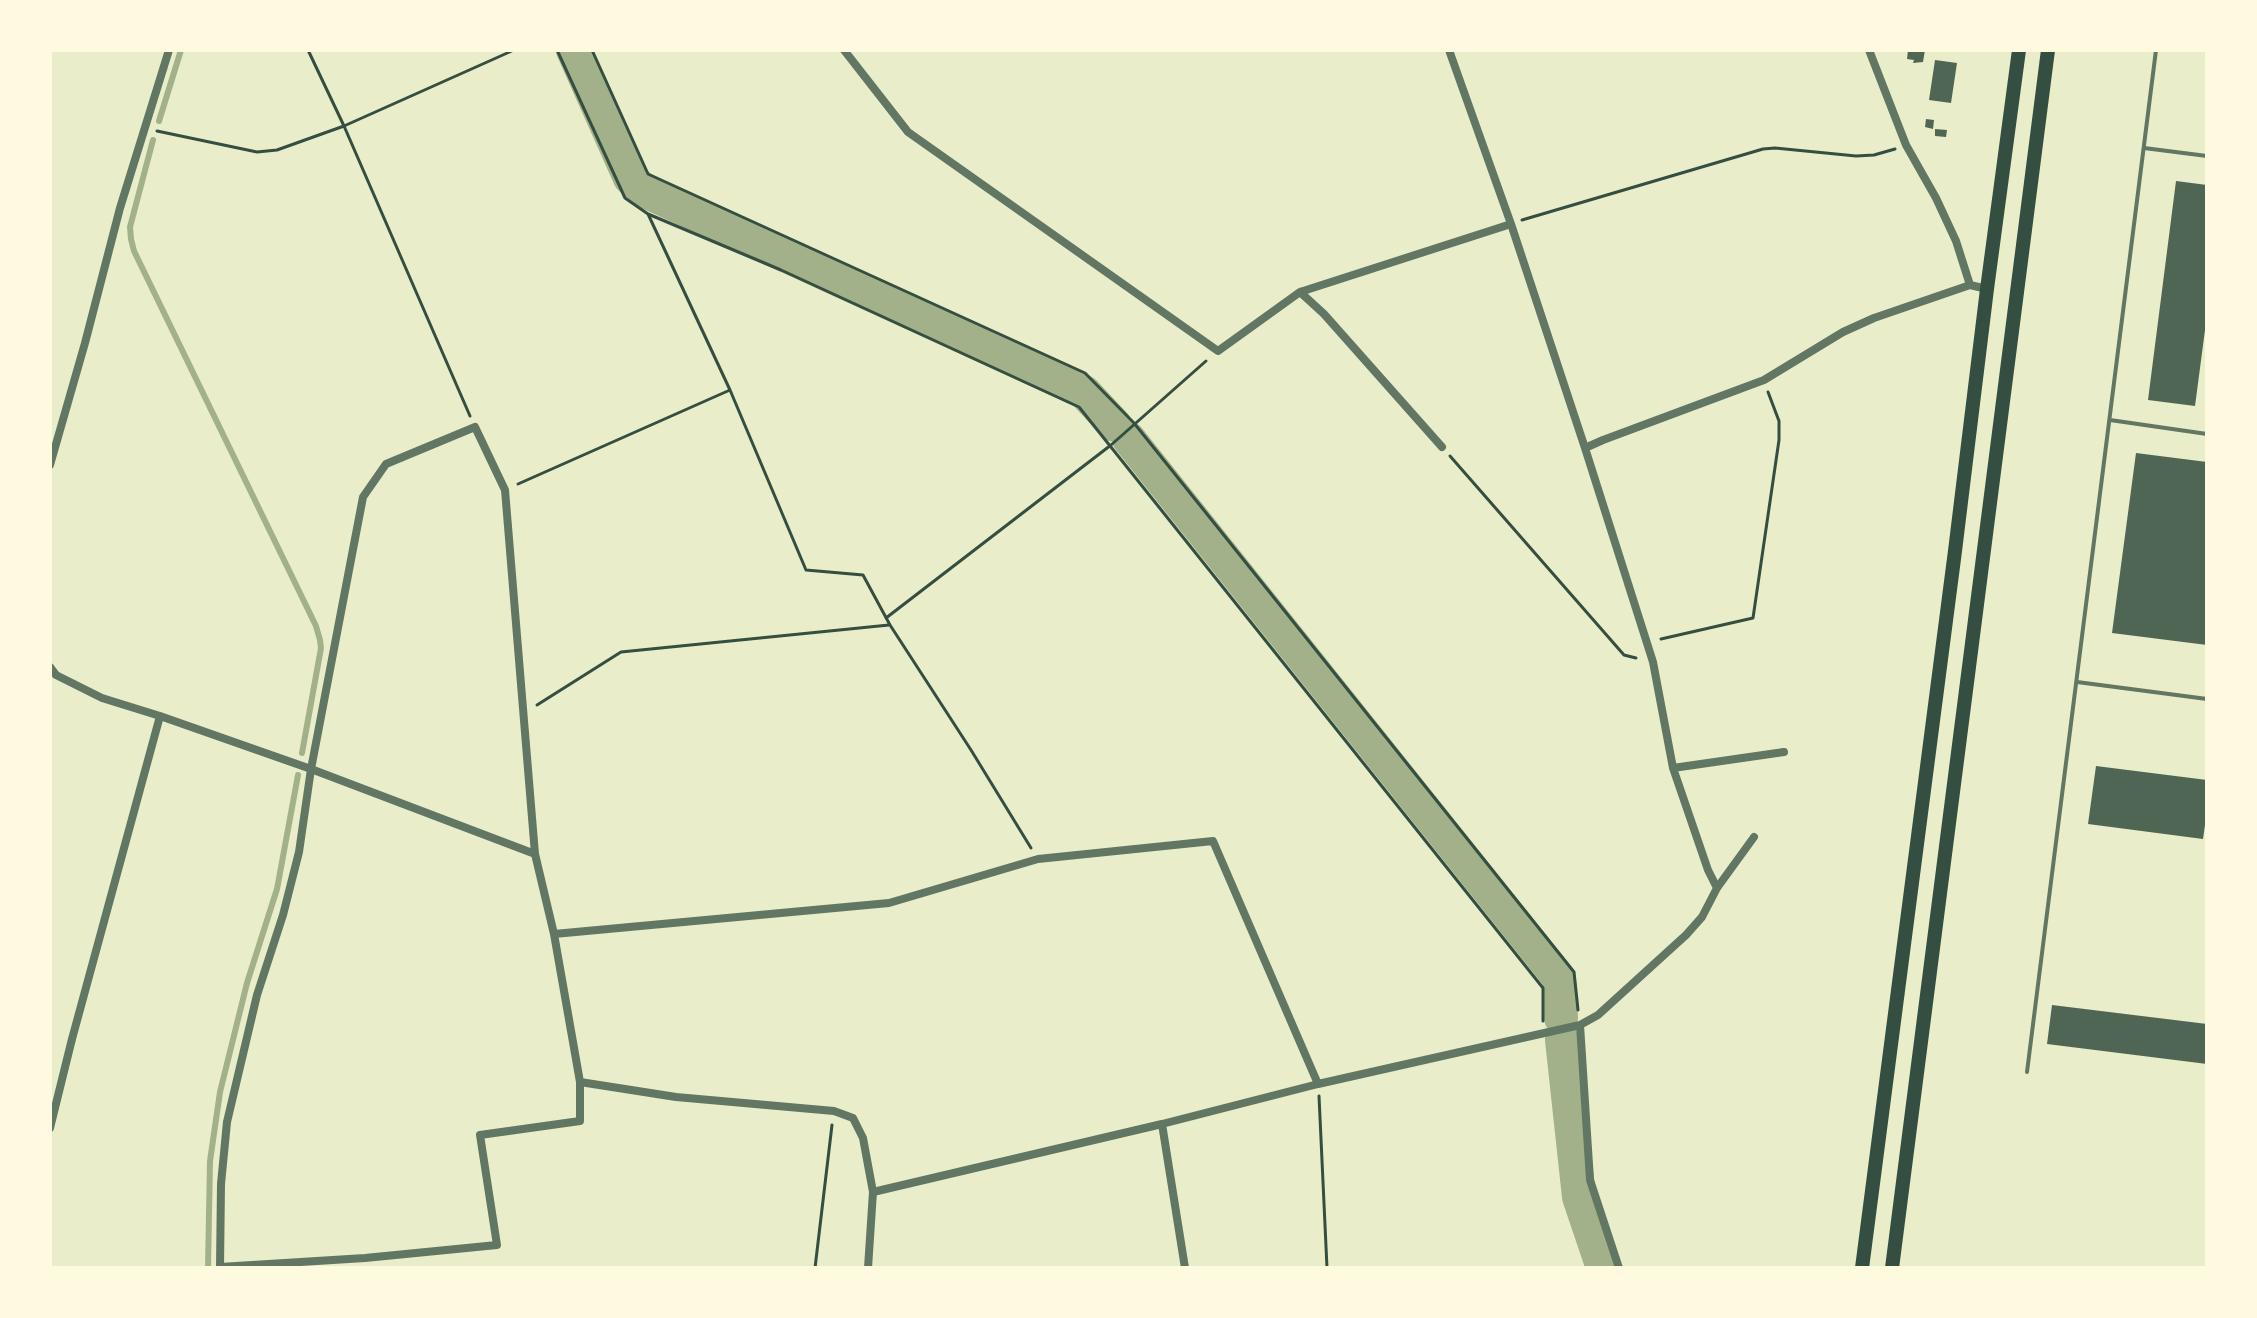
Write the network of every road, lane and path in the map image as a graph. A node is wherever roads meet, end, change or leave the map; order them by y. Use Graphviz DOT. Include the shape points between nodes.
graph roads {
  1 [pos="169,50"];
  2 [pos="308,50"];
  3 [pos="514,50"];
  4 [pos="557,50"];
  5 [pos="592,50"];
  6 [pos="844,50"];
  7 [pos="1449,50"];
  8 [pos="1869,50"];
  9 [pos="2019,50"];
  10 [pos="2048,50"];
  11 [pos="2156,50"];
  12 [pos="344,126"];
  13 [pos="144,128"];
  14 [pos="1906,145"];
  15 [pos="2144,148"];
  16 [pos="2207,156"];
  17 [pos="648,214"];
  18 [pos="1511,224"];
  19 [pos="1970,285"];
  20 [pos="1987,289"];
  21 [pos="1300,292"];
  22 [pos="1218,351"];
  23 [pos="1764,380"];
  24 [pos="730,390"];
  25 [pos="2110,420"];
  26 [pos="1134,423"];
  27 [pos="475,427"];
  28 [pos="2207,434"];
  29 [pos="1111,445"];
  30 [pos="1442,447"];
  31 [pos="1585,448"];
  32 [pos="50,465"];
  33 [pos="505,490"];
  34 [pos="886,618"];
  35 [pos="890,625"];
  36 [pos="1646,642"];
  37 [pos="1653,662"];
  38 [pos="50,667"];
  39 [pos="53,676"];
  40 [pos="2077,682"];
  41 [pos="2207,699"];
  42 [pos="524,713"];
  43 [pos="160,716"];
  44 [pos="1784,752"];
  45 [pos="1673,768"];
  46 [pos="311,769"];
  47 [pos="1754,837"];
  48 [pos="535,854"];
  49 [pos="1038,859"];
  50 [pos="1717,888"];
  51 [pos="554,934"];
  52 [pos="1580,1025"];
  53 [pos="1543,1033"];
  54 [pos="2027,1072"];
  55 [pos="580,1082"];
  56 [pos="1318,1084"];
  57 [pos="834,1111"];
  58 [pos="1162,1124"];
  59 [pos="50,1128"];
  60 [pos="873,1192"];
  61 [pos="220,1267"];
  62 [pos="815,1268"];
  63 [pos="868,1268"];
  64 [pos="1185,1268"];
  65 [pos="1327,1268"];
  66 [pos="1619,1268"];
  67 [pos="1862,1268"];
  68 [pos="1892,1268"];
  1 -- 13 [label="street"];
  2 -- 12 [label="path"];
  3 -- 12 [label="path"];
  4 -- 17 [label="path" via="625,198"];
  5 -- 26 [label="path" via="648,174 1085,373"];
  6 -- 22 [label="street" via="908,132"];
  7 -- 18 [label="street"];
  8 -- 14 [label="street"];
  9 -- 20 [label="highway"];
  10 -- 68 [label="highway"];
  11 -- 15 [label="lane"];
  12 -- 13 [label="path" via="257,152"];
  12 -- 27 [label="path"];
  13 -- 32 [label="street"];
  14 -- 18 [label="path" via="1856,156 1763,149"];
  14 -- 19 [label="street" via="1956,241"];
  15 -- 16 [label="lane"];
  15 -- 25 [label="lane"];
  17 -- 24 [label="path"];
  17 -- 29 [label="path" via="1079,407"];
  18 -- 21 [label="street"];
  18 -- 31 [label="street"];
  19 -- 20 [label="street"];
  19 -- 23 [label="street" via="1843,332"];
  20 -- 67 [label="highway"];
  21 -- 22 [label="street"];
  21 -- 30 [label="street"];
  22 -- 26 [label="path"];
  23 -- 31 [label="street"];
  23 -- 36 [label="path" via="1779,421 1779,440 1753,618"];
  24 -- 33 [label="path"];
  24 -- 34 [label="path" via="806,570 863,575"];
  25 -- 28 [label="lane"];
  25 -- 40 [label="lane"];
  26 -- 29 [label="path"];
  26 -- 52 [label="path" via="1574,972"];
  27 -- 33 [label="street"];
  27 -- 46 [label="street" via="386,464 363,497"];
  29 -- 34 [label="path"];
  29 -- 53 [label="path" via="1543,988"];
  30 -- 37 [label="path" via="1624,655"];
  31 -- 36 [label="street"];
  33 -- 42 [label="street"];
  34 -- 35 [label="path"];
  35 -- 42 [label="path" via="621,652"];
  35 -- 49 [label="path"];
  36 -- 37 [label="street"];
  37 -- 45 [label="street"];
  38 -- 39 [label="street"];
  39 -- 43 [label="street"];
  40 -- 41 [label="lane"];
  40 -- 54 [label="lane"];
  42 -- 48 [label="street"];
  43 -- 46 [label="street"];
  43 -- 59 [label="street"];
  44 -- 45 [label="street"];
  45 -- 50 [label="street"];
  46 -- 48 [label="street"];
  46 -- 61 [label="street" via="299,852 227,1122"];
  47 -- 50 [label="street"];
  48 -- 51 [label="street"];
  49 -- 51 [label="street" via="889,903"];
  49 -- 56 [label="street" via="1213,841"];
  50 -- 52 [label="street" via="1686,935 1598,1015"];
  51 -- 55 [label="street"];
  52 -- 53 [label="street"];
  52 -- 66 [label="street" via="1590,1180"];
  53 -- 56 [label="street"];
  55 -- 57 [label="street" via="676,1097"];
  55 -- 61 [label="street" via="580,1121 480,1135 497,1245"];
  56 -- 58 [label="street"];
  56 -- 65 [label="path"];
  57 -- 60 [label="street" via="853,1118 863,1138"];
  57 -- 62 [label="path"];
  58 -- 60 [label="street"];
  58 -- 64 [label="street"];
  60 -- 63 [label="street"];
}
